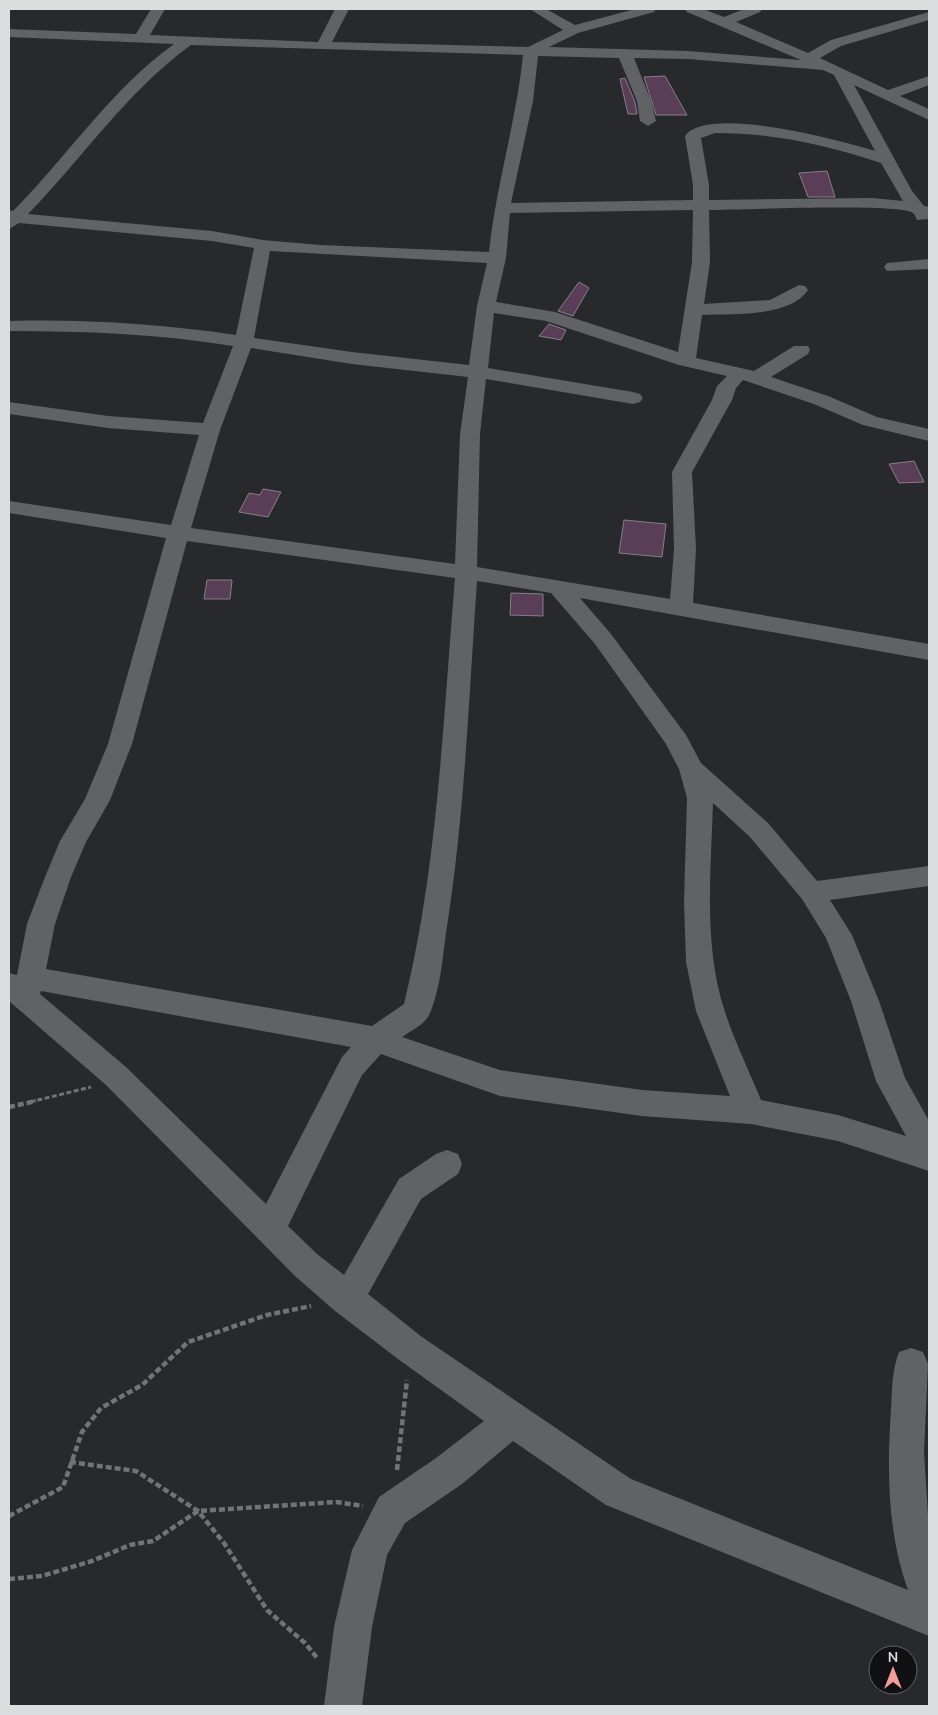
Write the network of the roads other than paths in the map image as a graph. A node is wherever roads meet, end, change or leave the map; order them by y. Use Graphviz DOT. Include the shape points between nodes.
graph roads {
  1 [pos="158,9"];
  2 [pos="342,9"];
  3 [pos="537,9"];
  4 [pos="650,9"];
  5 [pos="692,9"];
  6 [pos="755,9"];
  7 [pos="929,16"];
  8 [pos="725,22"];
  9 [pos="573,30"];
  10 [pos="9,33"];
  11 [pos="141,38"];
  12 [pos="189,40"];
  13 [pos="323,46"];
  14 [pos="531,51"];
  15 [pos="625,54"];
  16 [pos="809,58"];
  17 [pos="824,66"];
  18 [pos="840,73"];
  19 [pos="929,80"];
  20 [pos="889,95"];
  21 [pos="929,115"];
  22 [pos="648,121"];
  23 [pos="887,160"];
  24 [pos="699,206"];
  25 [pos="502,208"];
  26 [pos="923,211"];
  27 [pos="11,219"];
  28 [pos="929,222"];
  29 [pos="263,244"];
  30 [pos="496,258"];
  31 [pos="929,264"];
  32 [pos="892,267"];
  33 [pos="799,290"];
  34 [pos="486,306"];
  35 [pos="694,310"];
  36 [pos="9,326"];
  37 [pos="244,342"];
  38 [pos="801,350"];
  39 [pos="686,361"];
  40 [pos="478,372"];
  41 [pos="748,375"];
  42 [pos="634,398"];
  43 [pos="9,408"];
  44 [pos="210,430"];
  45 [pos="929,435"];
  46 [pos="9,507"];
  47 [pos="178,532"];
  48 [pos="466,574"];
  49 [pos="557,586"];
  50 [pos="681,608"];
  51 [pos="929,652"];
  52 [pos="691,769"];
  53 [pos="929,876"];
  54 [pos="811,892"];
  55 [pos="21,987"];
  56 [pos="376,1039"];
  57 [pos="751,1111"];
  58 [pos="929,1148"];
  59 [pos="929,1157"];
  60 [pos="447,1164"];
  61 [pos="270,1229"];
  62 [pos="347,1300"];
  63 [pos="912,1364"];
  64 [pos="512,1420"];
  65 [pos="929,1597"];
  66 [pos="929,1617"];
  67 [pos="343,1706"];
  1 -- 11 [label="street"];
  2 -- 13 [label="street"];
  3 -- 9 [label="street"];
  4 -- 9 [label="street"];
  5 -- 8 [label="street"];
  6 -- 8 [label="street"];
  7 -- 16 [label="street" via="836,43"];
  8 -- 16 [label="street"];
  9 -- 14 [label="street"];
  10 -- 11 [label="street"];
  11 -- 12 [label="street"];
  12 -- 13 [label="street"];
  12 -- 27 [label="street" via="111,110 65,166"];
  13 -- 14 [label="street"];
  14 -- 15 [label="street"];
  14 -- 25 [label="street" via="526,101"];
  15 -- 17 [label="street" via="733,58"];
  15 -- 22 [label="street" via="644,101"];
  16 -- 17 [label="street"];
  17 -- 18 [label="street"];
  18 -- 20 [label="street"];
  18 -- 23 [label="street"];
  19 -- 20 [label="street"];
  20 -- 21 [label="street"];
  23 -- 24 [label="street" via="826,140 791,133 745,128 702,129 693,136 701,185"];
  23 -- 26 [label="street"];
  24 -- 25 [label="street"];
  24 -- 26 [label="street" via="872,203"];
  24 -- 35 [label="street" via="701,262"];
  25 -- 30 [label="street"];
  26 -- 28 [label="street"];
  27 -- 29 [label="street" via="212,236"];
  29 -- 30 [label="street" via="320,250"];
  29 -- 37 [label="street"];
  30 -- 34 [label="street"];
  31 -- 32 [label="street"];
  33 -- 35 [label="street" via="785,301 772,305"];
  34 -- 39 [label="street" via="549,316"];
  34 -- 40 [label="street"];
  35 -- 39 [label="street"];
  36 -- 37 [label="street" via="138,328"];
  37 -- 40 [label="street"];
  37 -- 44 [label="street"];
  38 -- 41 [label="street"];
  39 -- 41 [label="street"];
  40 -- 42 [label="street"];
  40 -- 48 [label="street" via="470,434"];
  41 -- 45 [label="street" via="870,420"];
  41 -- 50 [label="street" via="727,386 682,472 685,549"];
  43 -- 44 [label="street" via="108,422"];
  44 -- 47 [label="street"];
  46 -- 47 [label="street"];
  47 -- 48 [label="street"];
  47 -- 55 [label="street" via="120,744 97,800 73,841 58,877"];
  48 -- 49 [label="street"];
  48 -- 56 [label="street" via="452,770 440,883 425,977 417,1010"];
  49 -- 50 [label="street"];
  49 -- 52 [label="street" via="603,639 678,741"];
  50 -- 51 [label="street"];
  52 -- 54 [label="street" via="759,830"];
  52 -- 57 [label="street" via="700,798 697,902 700,962 710,1011"];
  53 -- 54 [label="street"];
  54 -- 58 [label="street" via="838,935 891,1081"];
  55 -- 56 [label="street"];
  55 -- 61 [label="street"];
  56 -- 57 [label="street" via="427,1060 500,1082 642,1103"];
  56 -- 61 [label="street" via="352,1066"];
  57 -- 59 [label="street" via="838,1128"];
  60 -- 62 [label="street" via="410,1188"];
  61 -- 62 [label="street" via="306,1266"];
  62 -- 64 [label="street"];
  63 -- 65 [label="street" via="906,1450 910,1510 920,1575"];
  64 -- 66 [label="street" via="619,1492"];
  64 -- 67 [label="street" via="449,1471 392,1510 370,1550 354,1627"];
}
